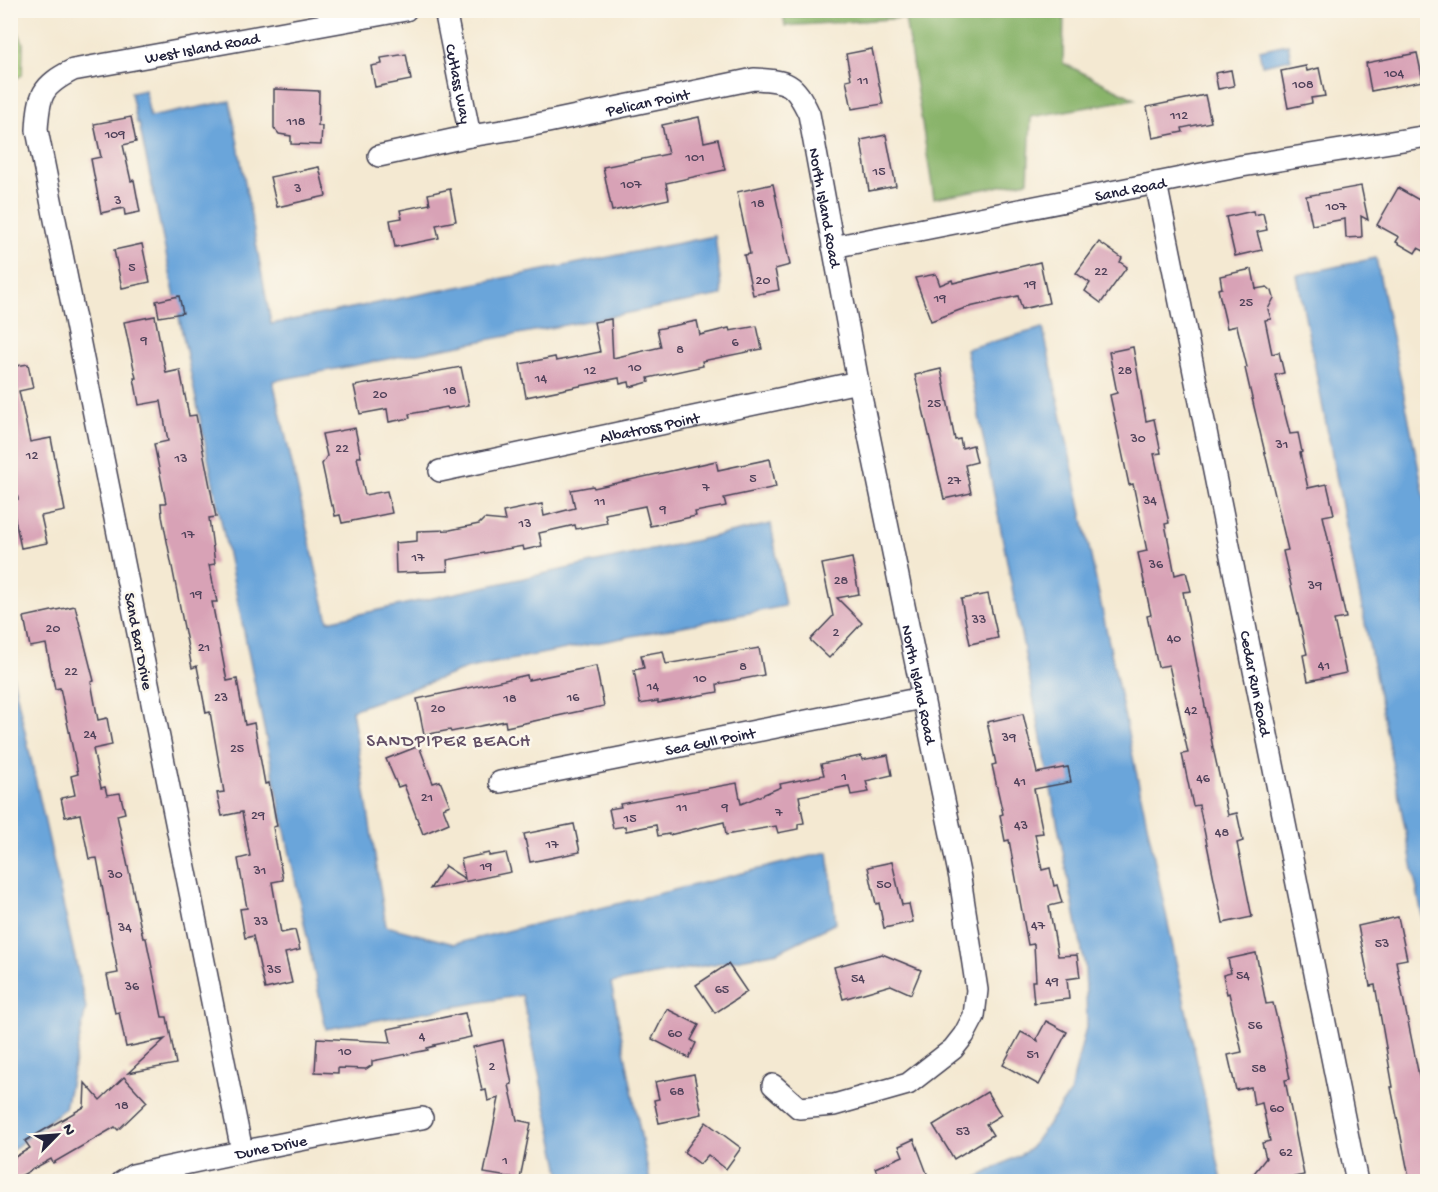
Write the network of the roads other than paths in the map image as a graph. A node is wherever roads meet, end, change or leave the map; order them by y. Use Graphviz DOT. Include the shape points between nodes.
graph roads {
  1 [pos="406,10"];
  2 [pos="445,10"];
  3 [pos="809,114"];
  4 [pos="37,130"];
  5 [pos="1428,135"];
  6 [pos="470,136"];
  7 [pos="379,156"];
  8 [pos="1156,183"];
  9 [pos="833,247"];
  10 [pos="858,382"];
  11 [pos="440,471"];
  12 [pos="922,698"];
  13 [pos="500,782"];
  14 [pos="773,1085"];
  15 [pos="422,1118"];
  16 [pos="242,1151"];
  17 [pos="122,1182"];
  18 [pos="1357,1182"];
  1 -- 4 [label="street, West Island Road" via="73,70 54,79 45,90"];
  2 -- 6 [label="street, Cutlass Way"];
  3 -- 6 [label="street, Pelican Point" via="800,94 782,81 754,80"];
  3 -- 9 [label="street, North Island Road"];
  4 -- 16 [label="street, Sand Bar Drive"];
  5 -- 8 [label="street, Sand Road"];
  6 -- 7 [label="street, Cutlass Way"];
  8 -- 9 [label="street, Sand Road"];
  8 -- 18 [label="street, Cedar Run Road"];
  9 -- 10 [label="street, North Island Road"];
  10 -- 11 [label="street, Albatross Point"];
  10 -- 12 [label="street, North Island Road"];
  12 -- 13 [label="street, Sea Gull Point"];
  12 -- 14 [label="street, North Island Road" via="962,890 977,990 974,1016 953,1049 908,1084 834,1105 799,1108"];
  15 -- 16 [label="street, Dune Drive"];
  16 -- 17 [label="street, Dune Drive" via="133,1175"];
}
